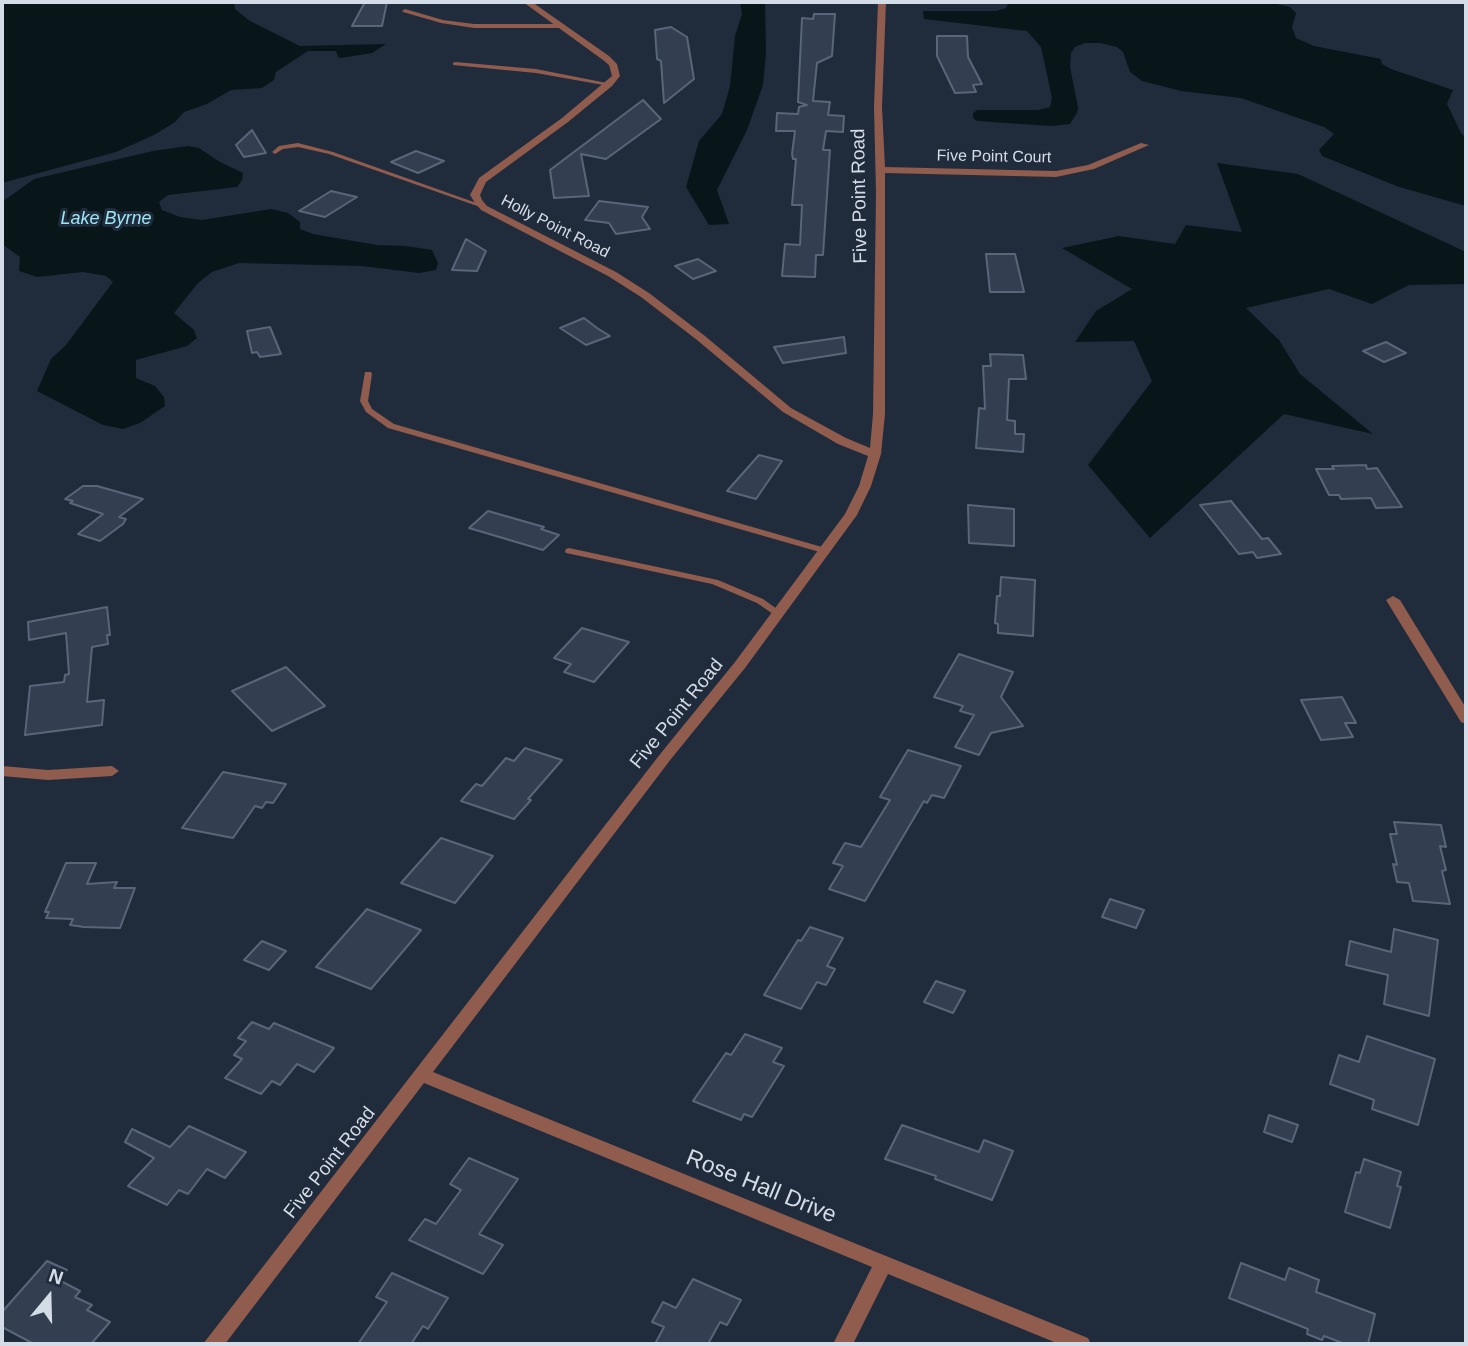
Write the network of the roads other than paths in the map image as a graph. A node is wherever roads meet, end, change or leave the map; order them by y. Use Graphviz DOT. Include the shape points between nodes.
graph roads {
  1 [pos="527,2"];
  2 [pos="882,2"];
  3 [pos="405,11"];
  4 [pos="562,26"];
  5 [pos="455,64"];
  6 [pos="609,84"];
  7 [pos="1144,145"];
  8 [pos="275,152"];
  9 [pos="880,170"];
  10 [pos="482,206"];
  11 [pos="368,374"];
  12 [pos="875,454"];
  13 [pos="569,551"];
  14 [pos="826,551"];
  15 [pos="1393,600"];
  16 [pos="779,614"];
  17 [pos="1466,719"];
  18 [pos="2,771"];
  19 [pos="113,771"];
  20 [pos="423,1075"];
  21 [pos="883,1264"];
  22 [pos="213,1344"];
  23 [pos="843,1344"];
  24 [pos="1081,1344"];
  1 -- 4 [label="street"];
  2 -- 9 [label="street, Five Point Road"];
  3 -- 4 [label="lane" via="474,26"];
  4 -- 6 [label="street" via="613,64 616,76"];
  5 -- 6 [label="lane"];
  6 -- 10 [label="street, Holly Point Road" via="482,180 475,195"];
  7 -- 9 [label="street, Five Point Court" via="1091,167 1056,174"];
  8 -- 10 [label="lane" via="298,145 331,153"];
  9 -- 12 [label="street, Five Point Road"];
  10 -- 12 [label="street, Holly Point Road" via="612,274 690,329 787,410"];
  11 -- 14 [label="lane" via="364,401 378,419 391,426"];
  12 -- 14 [label="street, Five Point Road" via="851,515"];
  13 -- 16 [label="lane" via="715,582"];
  14 -- 16 [label="street, Five Point Road"];
  15 -- 17 [label="street"];
  16 -- 20 [label="street, Five Point Road"];
  18 -- 19 [label="street" via="48,775"];
  20 -- 21 [label="street, Rose Hall Drive"];
  20 -- 22 [label="street, Five Point Road"];
  21 -- 23 [label="street"];
  21 -- 24 [label="street, Rose Hall Drive"];
}
